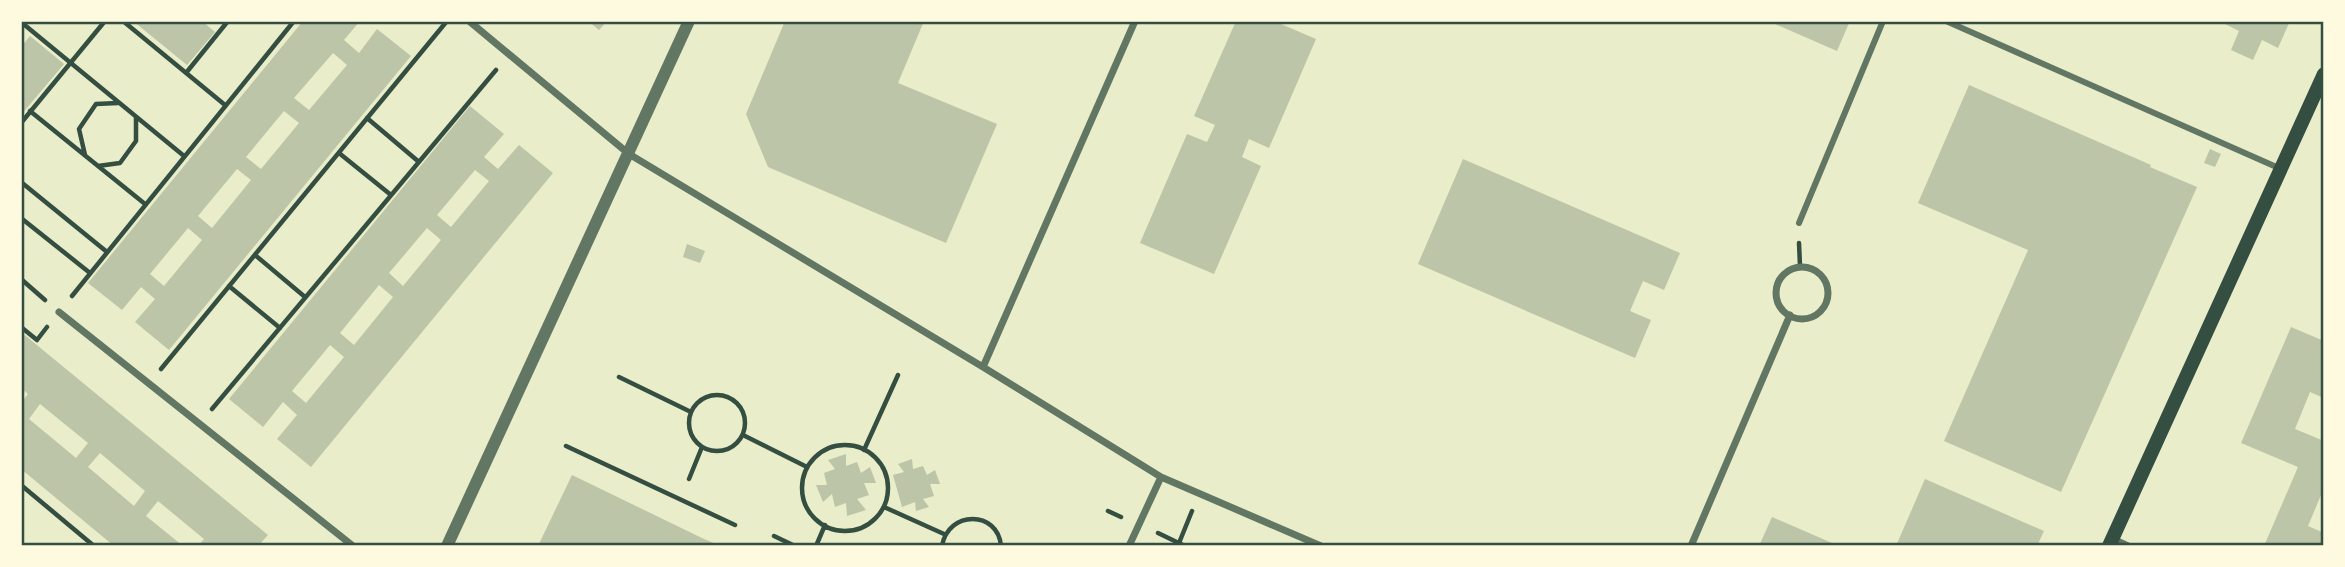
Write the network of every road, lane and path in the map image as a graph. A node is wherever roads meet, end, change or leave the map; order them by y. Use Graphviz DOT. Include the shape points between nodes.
graph roads {
  1 [pos="105,21"];
  2 [pos="123,21"];
  3 [pos="228,21"];
  4 [pos="293,21"];
  5 [pos="447,21"];
  6 [pos="469,21"];
  7 [pos="689,21"];
  8 [pos="1135,21"];
  9 [pos="1883,21"];
  10 [pos="1946,21"];
  11 [pos="21,22"];
  12 [pos="509,54"];
  13 [pos="70,62"];
  14 [pos="186,73"];
  15 [pos="2324,74"];
  16 [pos="119,103"];
  17 [pos="225,105"];
  18 [pos="30,111"];
  19 [pos="136,116"];
  20 [pos="367,118"];
  21 [pos="21,123"];
  22 [pos="339,153"];
  23 [pos="629,154"];
  24 [pos="85,155"];
  25 [pos="184,156"];
  26 [pos="419,162"];
  27 [pos="98,166"];
  28 [pos="2281,169"];
  29 [pos="21,181"];
  30 [pos="391,195"];
  31 [pos="145,204"];
  32 [pos="21,218"];
  33 [pos="1799,223"];
  34 [pos="107,252"];
  35 [pos="255,255"];
  36 [pos="90,273"];
  37 [pos="21,279"];
  38 [pos="229,286"];
  39 [pos="306,297"];
  40 [pos="59,312"];
  41 [pos="1790,315"];
  42 [pos="21,327"];
  43 [pos="280,328"];
  44 [pos="983,367"];
  45 [pos="898,375"];
  46 [pos="619,377"];
  47 [pos="150,382"];
  48 [pos="691,412"];
  49 [pos="200,424"];
  50 [pos="743,436"];
  51 [pos="566,446"];
  52 [pos="702,447"];
  53 [pos="864,450"];
  54 [pos="807,467"];
  55 [pos="1161,477"];
  56 [pos="689,479"];
  57 [pos="21,485"];
  58 [pos="1199,494"];
  59 [pos="884,507"];
  60 [pos="735,525"];
  61 [pos="825,526"];
  62 [pos="944,534"];
  63 [pos="774,536"];
  64 [pos="2111,542"];
  65 [pos="1179,543"];
  66 [pos="94,546"];
  67 [pos="353,546"];
  68 [pos="447,546"];
  69 [pos="795,546"];
  70 [pos="817,546"];
  71 [pos="942,546"];
  72 [pos="1001,546"];
  73 [pos="1129,546"];
  74 [pos="1321,546"];
  75 [pos="1691,546"];
  76 [pos="2128,546"];
  1 -- 13 [label="path"];
  2 -- 14 [label="path"];
  3 -- 14 [label="path"];
  4 -- 17 [label="path"];
  5 -- 20 [label="path"];
  6 -- 12 [label="street"];
  7 -- 23 [label="street"];
  8 -- 44 [label="street"];
  9 -- 33 [label="street"];
  10 -- 28 [label="street"];
  11 -- 13 [label="path"];
  12 -- 23 [label="street"];
  12 -- 26 [label="path"];
  13 -- 16 [label="path"];
  13 -- 18 [label="path"];
  14 -- 17 [label="path"];
  15 -- 28 [label="main road"];
  16 -- 19 [label="path"];
  16 -- 24 [label="path" via="96,104 79,129"];
  17 -- 25 [label="path"];
  18 -- 21 [label="path"];
  18 -- 24 [label="path"];
  19 -- 25 [label="path"];
  19 -- 27 [label="path" via="136,141 120,163"];
  20 -- 22 [label="path"];
  20 -- 26 [label="path"];
  22 -- 30 [label="path"];
  22 -- 35 [label="path"];
  23 -- 44 [label="street"];
  23 -- 68 [label="street"];
  24 -- 27 [label="path"];
  25 -- 31 [label="path"];
  26 -- 30 [label="path"];
  27 -- 31 [label="path"];
  28 -- 64 [label="main road"];
  29 -- 34 [label="path"];
  30 -- 39 [label="path"];
  31 -- 34 [label="path"];
  32 -- 36 [label="path"];
  34 -- 36 [label="path"];
  35 -- 38 [label="path"];
  35 -- 39 [label="path"];
  36 -- 40 [label="path"];
  37 -- 40 [label="path"];
  38 -- 43 [label="path"];
  38 -- 47 [label="path"];
  39 -- 43 [label="path"];
  40 -- 42 [label="path" via="37,340"];
  40 -- 47 [label="street"];
  41 -- 41 [label="street" via="1777,301 1780,277 1798,266 1818,272 1829,292 1826,304 1807,319"];
  41 -- 75 [label="street"];
  43 -- 49 [label="path"];
  44 -- 55 [label="street"];
  45 -- 53 [label="path"];
  46 -- 48 [label="path"];
  47 -- 49 [label="street"];
  48 -- 50 [label="path" via="702,398 726,396 744,412"];
  48 -- 52 [label="path" via="689,429"];
  49 -- 67 [label="street"];
  50 -- 52 [label="path" via="721,452"];
  50 -- 54 [label="path"];
  51 -- 60 [label="path"];
  52 -- 56 [label="path"];
  53 -- 54 [label="path" via="833,447"];
  53 -- 59 [label="path" via="883,468"];
  54 -- 61 [label="path" via="802,497 808,511"];
  55 -- 58 [label="street"];
  55 -- 73 [label="street"];
  57 -- 66 [label="path"];
  58 -- 65 [label="path"];
  58 -- 74 [label="street"];
  59 -- 61 [label="path" via="860,528 846,531"];
  59 -- 62 [label="path"];
  61 -- 70 [label="path"];
  62 -- 71 [label="path"];
  62 -- 72 [label="path" via="952,525 972,519 994,529"];
  63 -- 69 [label="path"];
  64 -- 76 [label="street"];
}
